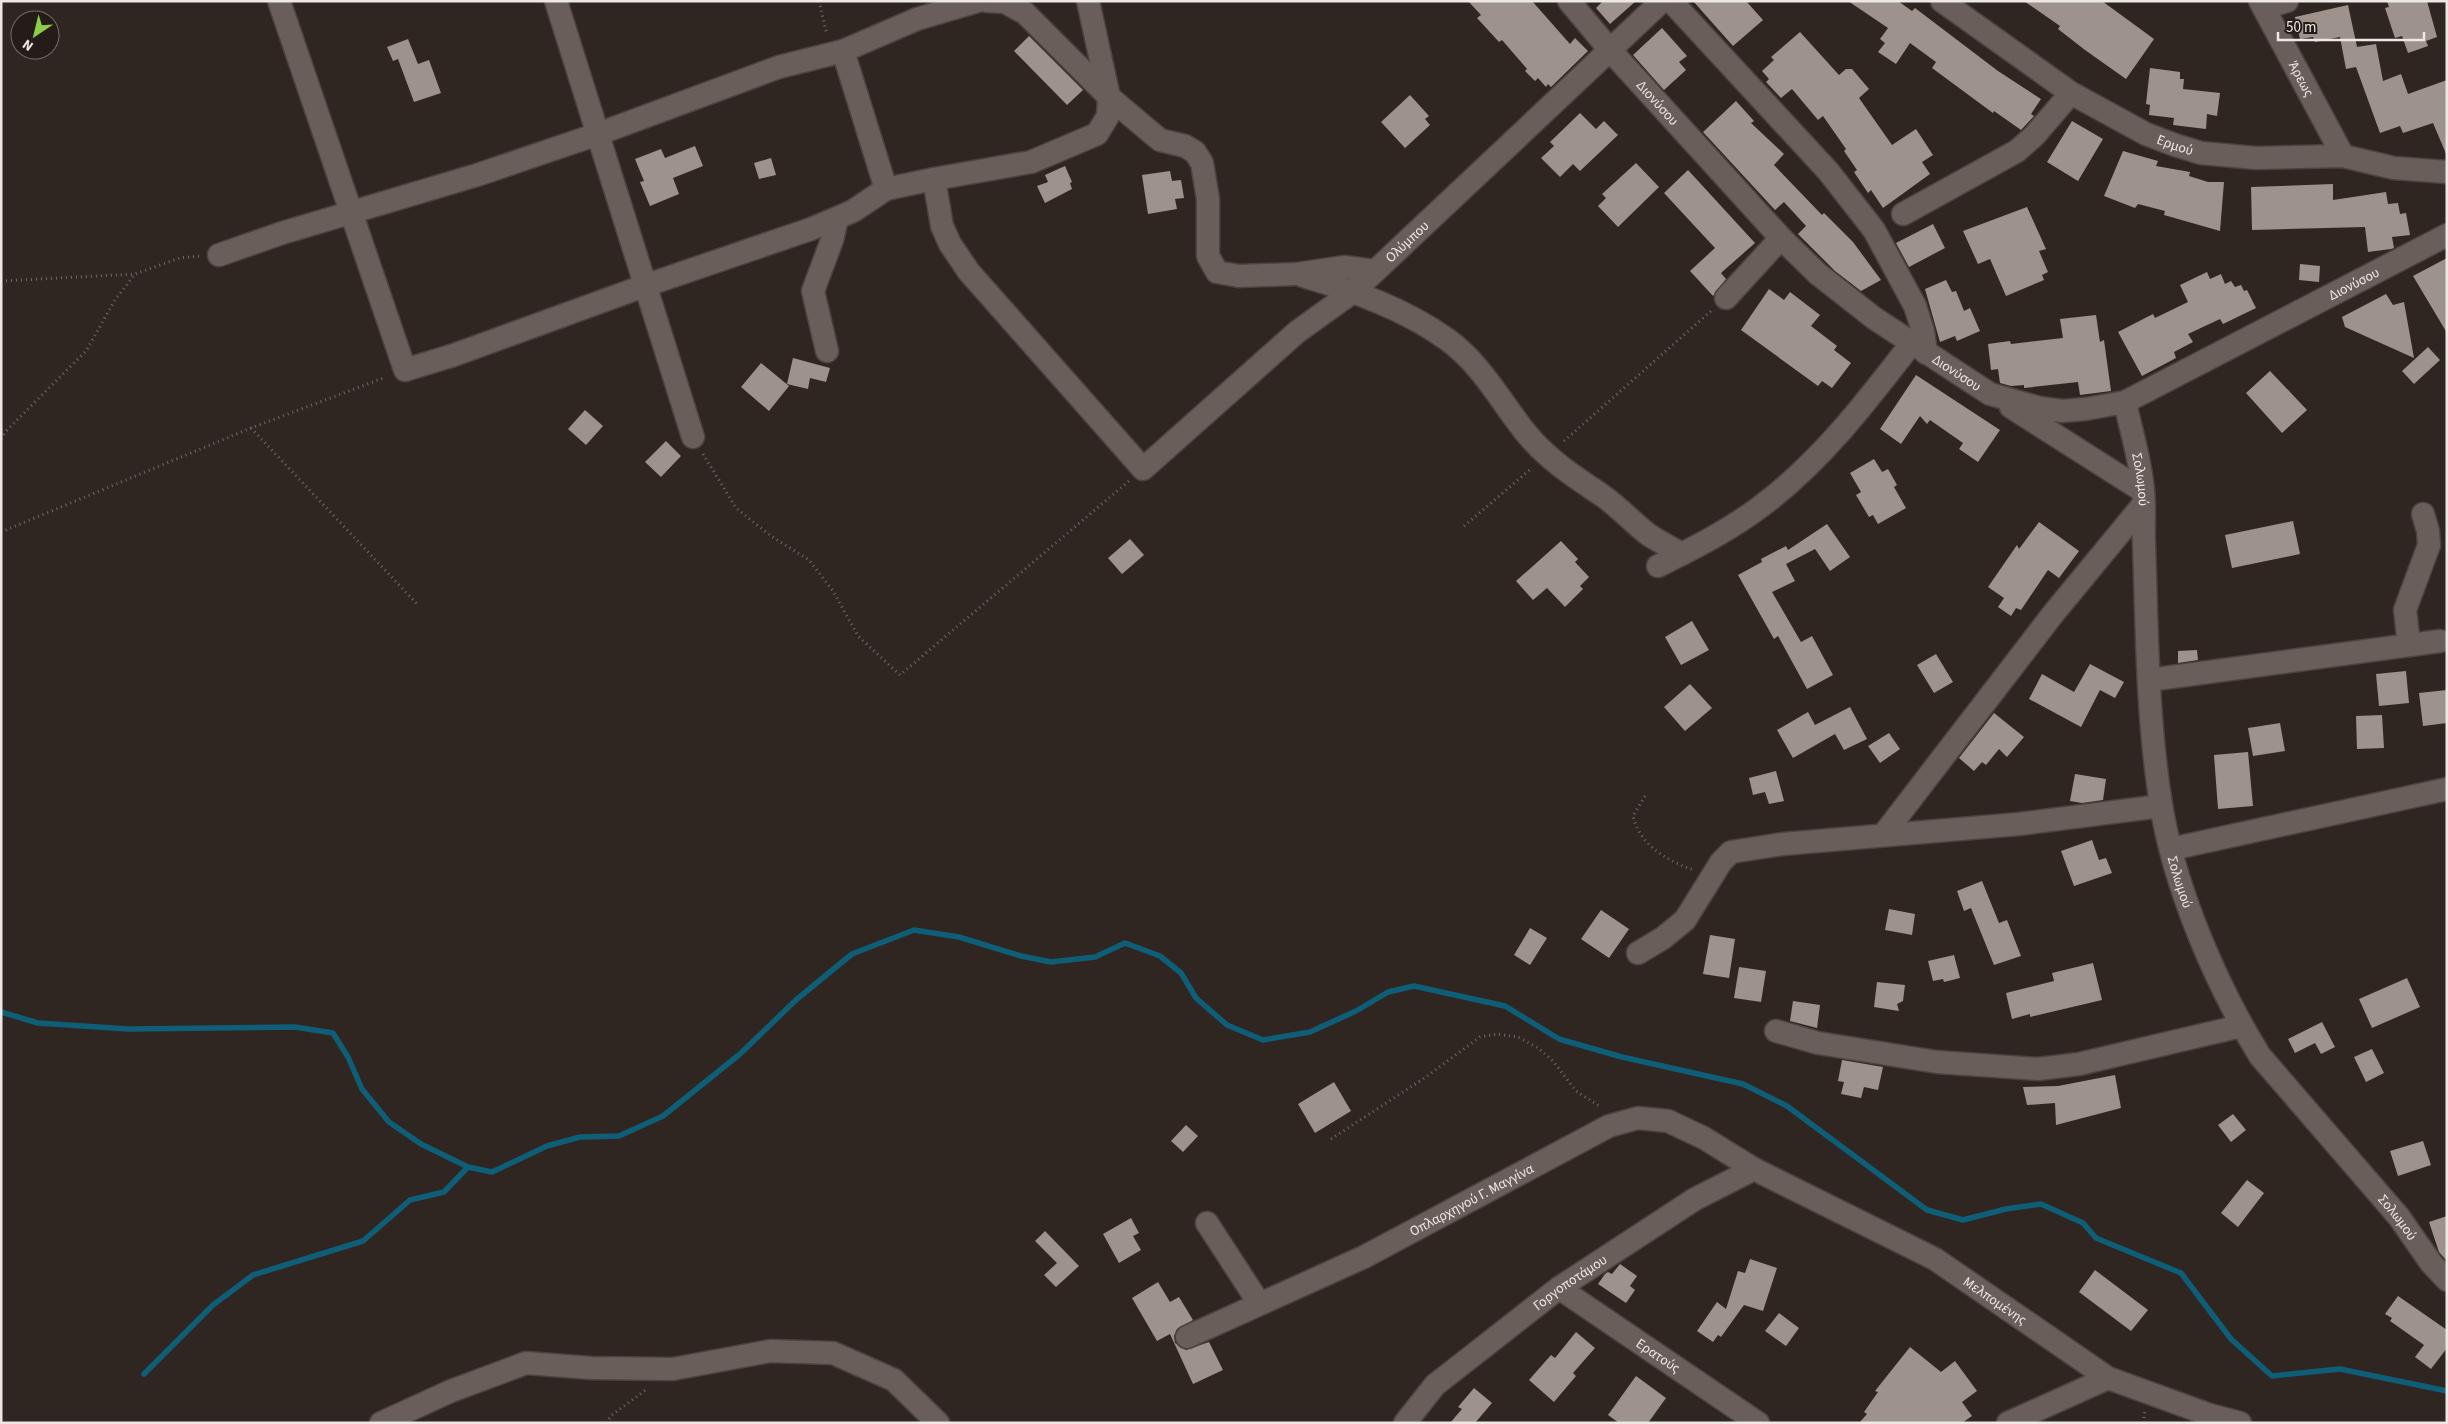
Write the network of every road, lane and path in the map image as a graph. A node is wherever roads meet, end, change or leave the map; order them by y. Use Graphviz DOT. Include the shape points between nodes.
graph roads {
  1 [pos="279,1"];
  2 [pos="556,1"];
  3 [pos="819,1"];
  4 [pos="978,1"];
  5 [pos="986,1"];
  6 [pos="1088,1"];
  7 [pos="1569,1"];
  8 [pos="1662,1"];
  9 [pos="1671,1"];
  10 [pos="1942,1"];
  11 [pos="2287,1"];
  12 [pos="2262,4"];
  13 [pos="1610,50"];
  14 [pos="837,52"];
  15 [pos="2072,93"];
  16 [pos="1109,97"];
  17 [pos="598,134"];
  18 [pos="2342,156"];
  19 [pos="2447,172"];
  20 [pos="934,179"];
  21 [pos="886,189"];
  22 [pos="352,212"];
  23 [pos="1903,214"];
  24 [pos="837,219"];
  25 [pos="2447,235"];
  26 [pos="1781,238"];
  27 [pos="219,255"];
  28 [pos="1374,271"];
  29 [pos="135,274"];
  30 [pos="1297,274"];
  31 [pos="1,281"];
  32 [pos="644,286"];
  33 [pos="1354,291"];
  34 [pos="1726,298"];
  35 [pos="1919,348"];
  36 [pos="827,351"];
  37 [pos="405,370"];
  38 [pos="1990,394"];
  39 [pos="2125,402"];
  40 [pos="251,428"];
  41 [pos="693,437"];
  42 [pos="1,439"];
  43 [pos="1547,456"];
  44 [pos="1143,469"];
  45 [pos="2143,498"];
  46 [pos="2423,514"];
  47 [pos="1464,526"];
  48 [pos="1,532"];
  49 [pos="1682,554"];
  50 [pos="1658,566"];
  51 [pos="418,605"];
  52 [pos="2440,641"];
  53 [pos="2409,645"];
  54 [pos="2149,680"];
  55 [pos="2447,789"];
  56 [pos="1644,796"];
  57 [pos="2161,806"];
  58 [pos="1884,834"];
  59 [pos="2172,849"];
  60 [pos="1712,877"];
  61 [pos="1638,953"];
  62 [pos="2241,1026"];
  63 [pos="1776,1031"];
  64 [pos="1622,1122"];
  65 [pos="1331,1139"];
  66 [pos="1754,1169"];
  67 [pos="1206,1223"];
  68 [pos="2447,1280"];
  69 [pos="1560,1288"];
  70 [pos="1259,1303"];
  71 [pos="1187,1337"];
  72 [pos="673,1369"];
  73 [pos="2108,1378"];
  74 [pos="381,1423"];
  75 [pos="606,1423"];
  76 [pos="938,1423"];
  77 [pos="1406,1423"];
  78 [pos="1758,1423"];
  79 [pos="2008,1423"];
  80 [pos="2240,1423"];
  1 -- 22 [label="street"];
  2 -- 17 [label="street"];
  3 -- 14 [label="path"];
  4 -- 14 [label="street" via="916,19"];
  5 -- 16 [label="street" via="1004,2 1025,13"];
  6 -- 16 [label="street"];
  7 -- 13 [label="street, Διονύσου"];
  8 -- 13 [label="street, Ολύμπου"];
  9 -- 35 [label="street" via="1828,172 1874,230 1915,306 1923,331"];
  10 -- 15 [label="street, Ερμού"];
  11 -- 12 [label="street"];
  12 -- 18 [label="street, Άρεως"];
  13 -- 26 [label="street, Διονύσου"];
  13 -- 28 [label="street, Ολύμπου"];
  14 -- 17 [label="street" via="779,67"];
  14 -- 21 [label="street"];
  15 -- 18 [label="street, Ερμού" via="2146,134 2201,153 2256,158"];
  15 -- 23 [label="street" via="2017,151"];
  16 -- 20 [label="street" via="1108,116 1097,134 1089,138 1031,162"];
  16 -- 30 [label="street" via="1160,140 1185,146 1195,152 1202,163 1208,199 1208,256 1217,272 1239,276"];
  17 -- 22 [label="street"];
  17 -- 32 [label="street"];
  18 -- 19 [label="street, Ερμού" via="2394,168"];
  20 -- 21 [label="street"];
  20 -- 44 [label="street" via="942,226 969,272"];
  21 -- 24 [label="street"];
  22 -- 27 [label="street"];
  22 -- 37 [label="street"];
  24 -- 32 [label="street"];
  24 -- 36 [label="street" via="813,291"];
  25 -- 39 [label="street, Διονύσου"];
  26 -- 34 [label="street"];
  26 -- 35 [label="street, Διονύσου" via="1828,283"];
  27 -- 29 [label="path" via="180,258"];
  28 -- 30 [label="street" via="1344,267"];
  28 -- 33 [label="street, Ολύμπου"];
  29 -- 31 [label="path"];
  29 -- 42 [label="path" via="115,300 86,351"];
  30 -- 33 [label="street"];
  32 -- 37 [label="street"];
  32 -- 41 [label="street"];
  33 -- 43 [label="street" via="1398,311 1449,341 1493,386"];
  33 -- 44 [label="street, Ολύμπου" via="1297,332"];
  34 -- 43 [label="path"];
  35 -- 38 [label="street, Διονύσου"];
  35 -- 49 [label="street" via="1789,484 1736,523"];
  37 -- 40 [label="path"];
  38 -- 39 [label="street, Διονύσου" via="2062,411"];
  38 -- 45 [label="street"];
  39 -- 45 [label="street, Σολωμού"];
  40 -- 48 [label="path"];
  40 -- 51 [label="path"];
  41 -- 44 [label="path" via="736,508 809,560 833,591 858,636 900,675"];
  43 -- 47 [label="path"];
  43 -- 49 [label="street" via="1604,496 1649,534"];
  45 -- 54 [label="street, Σολωμού"];
  45 -- 58 [label="street"];
  46 -- 53 [label="street" via="2429,545 2406,610"];
  49 -- 50 [label="street"];
  52 -- 53 [label="street"];
  53 -- 54 [label="street"];
  54 -- 57 [label="street, Σολωμού"];
  55 -- 59 [label="street"];
  56 -- 60 [label="path" via="1633,816 1636,830 1650,846 1680,864"];
  57 -- 58 [label="street" via="2019,824"];
  57 -- 59 [label="street, Σολωμού"];
  58 -- 60 [label="street" via="1731,852"];
  59 -- 62 [label="street, Σολωμού" via="2196,925"];
  60 -- 61 [label="street" via="1685,920"];
  62 -- 63 [label="street" via="2079,1064 2038,1069 1937,1062 1818,1043"];
  62 -- 68 [label="street, Σολωμού" via="2286,1089 2399,1217"];
  64 -- 65 [label="path" via="1576,1090 1538,1048 1518,1037 1497,1034 1480,1037 1468,1044 1423,1079"];
  64 -- 66 [label="street, Οπλαρχηγού Γ. Μαγγίνα" via="1638,1118 1668,1121 1704,1138"];
  64 -- 70 [label="street, Οπλαρχηγού Γ. Μαγγίνα" via="1364,1257"];
  66 -- 69 [label="street, Γοργοποτάμου" via="1695,1199"];
  66 -- 73 [label="street, Μελπομένης" via="1935,1258"];
  67 -- 70 [label="street"];
  69 -- 77 [label="street, Γοργοποτάμου" via="1435,1385"];
  69 -- 78 [label="street, Ερατούς"];
  70 -- 71 [label="street, Οπλαρχηγού Γ. Μαγγίνα"];
  72 -- 74 [label="street" via="526,1364 451,1391"];
  72 -- 75 [label="path"];
  72 -- 76 [label="street" via="770,1351 833,1353 894,1380"];
  73 -- 79 [label="street"];
  73 -- 80 [label="street, Μελπομένης"];
}
